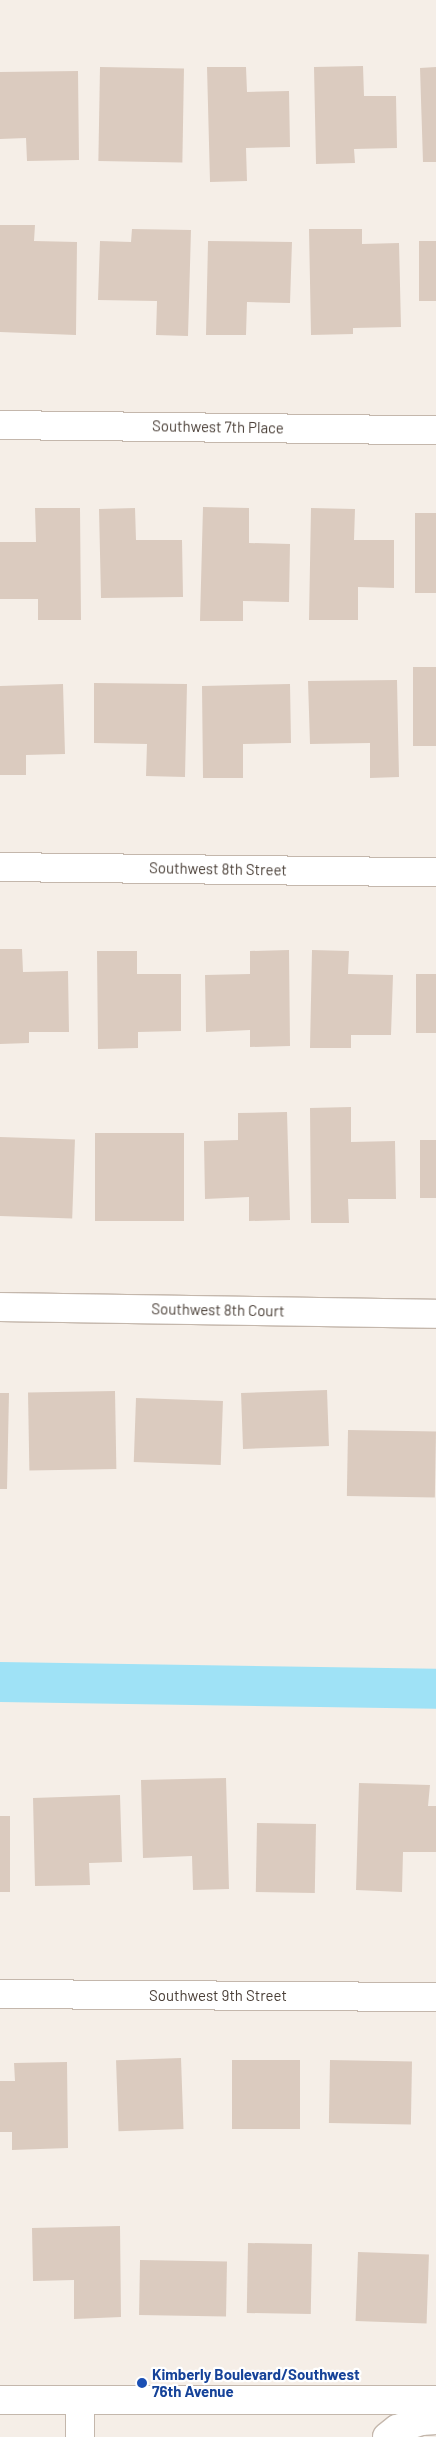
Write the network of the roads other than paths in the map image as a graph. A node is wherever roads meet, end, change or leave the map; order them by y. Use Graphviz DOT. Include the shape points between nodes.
graph roads {
  1 [pos="0,424"];
  2 [pos="436,430"];
  3 [pos="0,867"];
  4 [pos="436,872"];
  5 [pos="0,1307"];
  6 [pos="436,1314"];
  7 [pos="0,1994"];
  8 [pos="436,1997"];
  9 [pos="0,2400"];
  10 [pos="436,2400"];
  11 [pos="80,2401"];
  12 [pos="436,2420"];
  13 [pos="80,2437"];
  14 [pos="387,2437"];
  1 -- 2 [label="street, Southwest 7th Place"];
  3 -- 4 [label="street, Southwest 8th Street"];
  5 -- 6 [label="street, Southwest 8th Court"];
  7 -- 8 [label="street, Southwest 9th Street"];
  9 -- 11 [label="street"];
  10 -- 11 [label="street"];
  11 -- 13 [label="street"];
  12 -- 14 [label="street" via="397,2429"];
}
